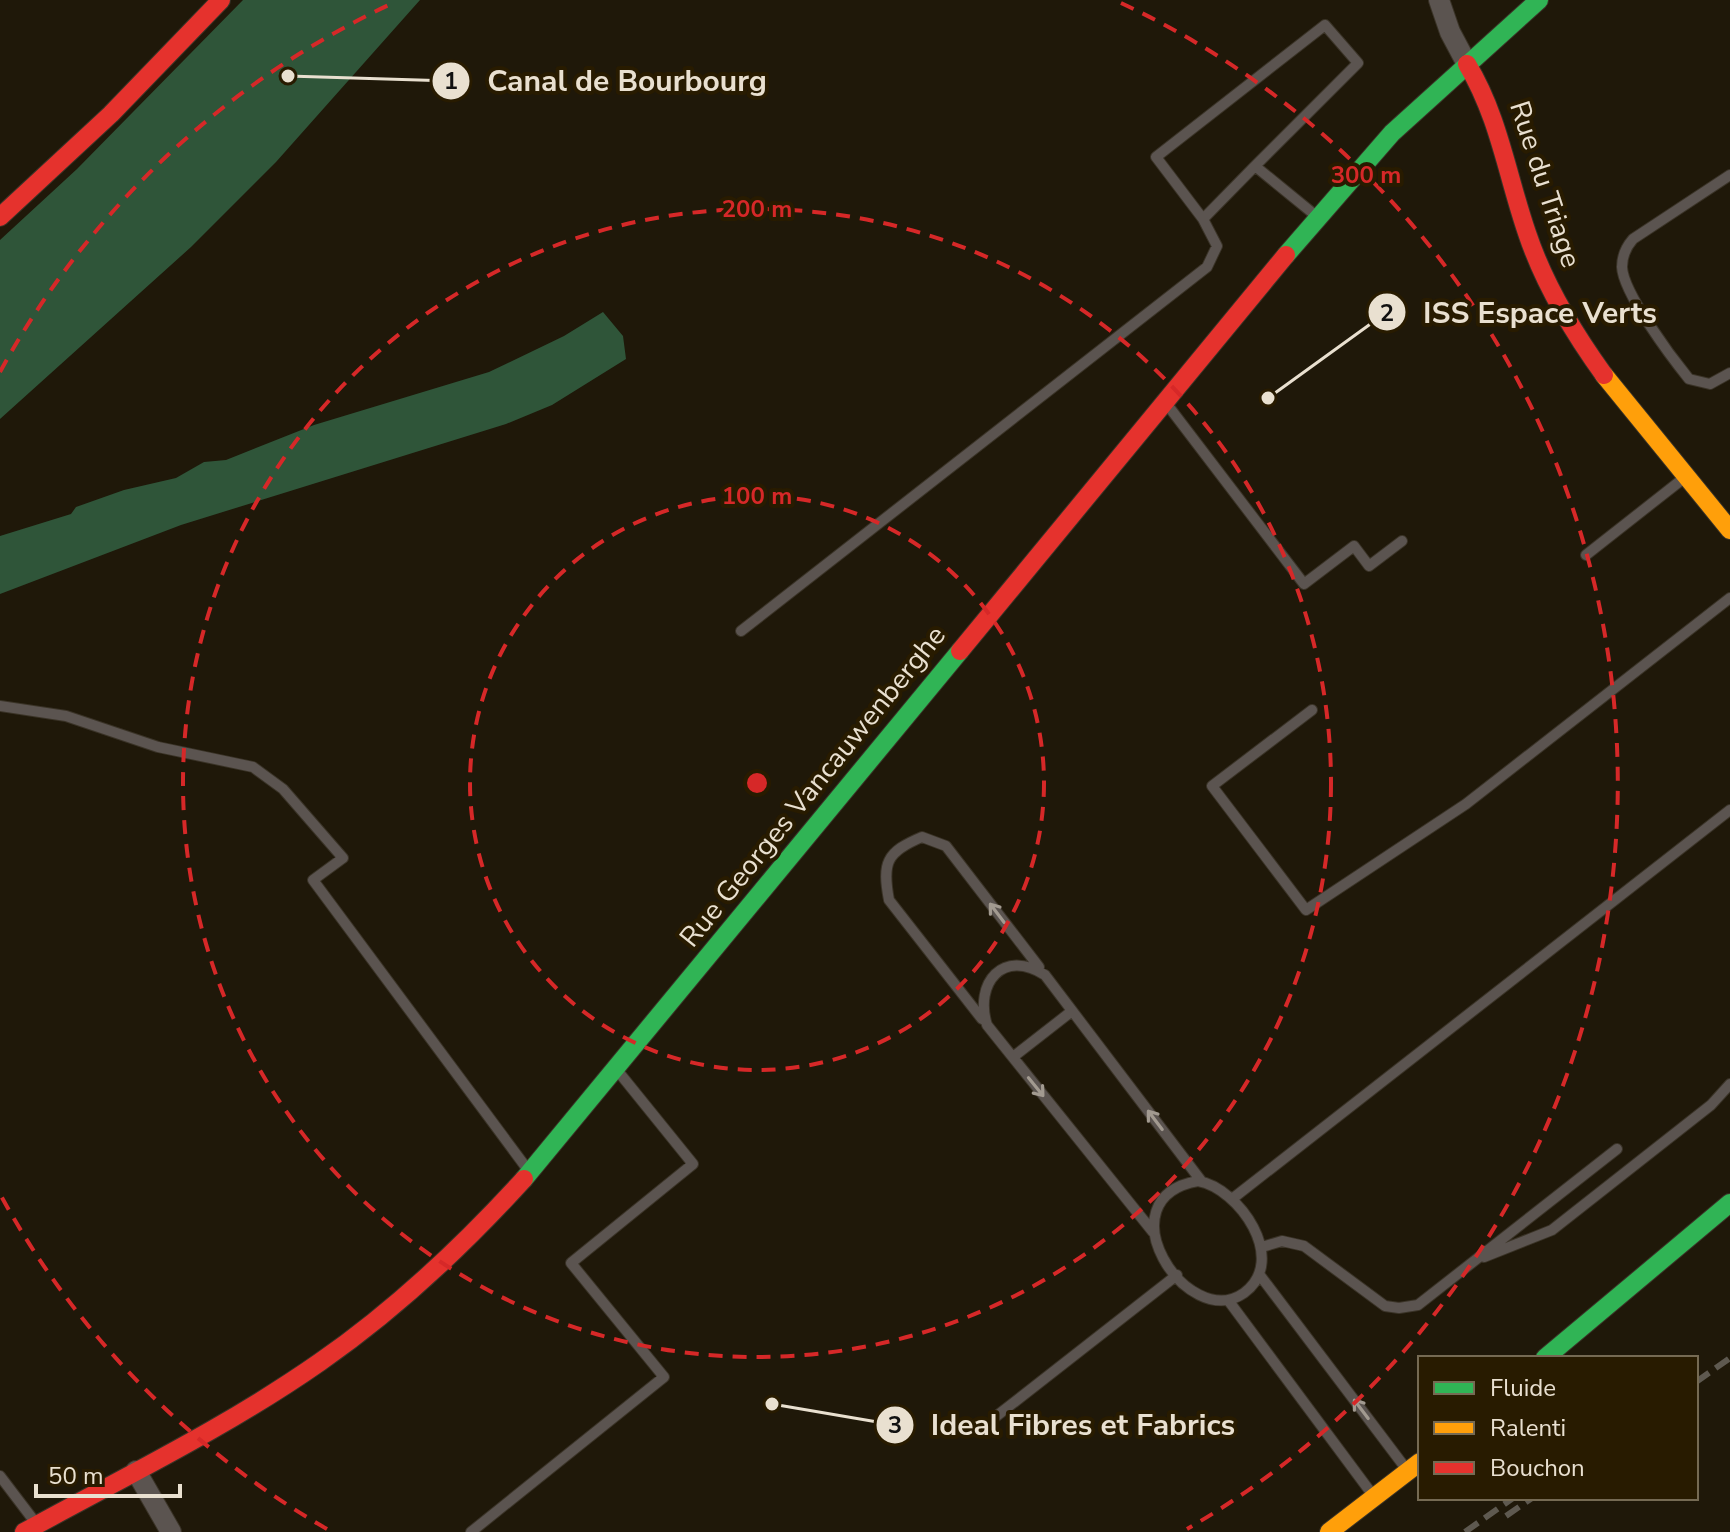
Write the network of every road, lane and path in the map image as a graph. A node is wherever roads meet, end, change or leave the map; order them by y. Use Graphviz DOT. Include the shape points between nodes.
graph roads {
  1 [pos="221,0"];
  2 [pos="1439,0"];
  3 [pos="1539,0"];
  4 [pos="1467,64"];
  5 [pos="1255,166"];
  6 [pos="1730,175"];
  7 [pos="1317,216"];
  8 [pos="0,217"];
  9 [pos="1203,219"];
  10 [pos="1730,373"];
  11 [pos="1165,401"];
  12 [pos="1685,477"];
  13 [pos="1730,530"];
  14 [pos="1402,541"];
  15 [pos="1586,555"];
  16 [pos="1730,598"];
  17 [pos="741,631"];
  18 [pos="0,706"];
  19 [pos="1312,710"];
  20 [pos="1730,810"];
  21 [pos="1045,975"];
  22 [pos="1072,1011"];
  23 [pos="987,1025"];
  24 [pos="1013,1057"];
  25 [pos="615,1068"];
  26 [pos="1730,1084"];
  27 [pos="1617,1149"];
  28 [pos="530,1172"];
  29 [pos="1202,1182"];
  30 [pos="1232,1199"];
  31 [pos="1730,1203"];
  32 [pos="1153,1232"];
  33 [pos="1262,1247"];
  34 [pos="1474,1261"];
  35 [pos="1259,1274"];
  36 [pos="1177,1275"];
  37 [pos="1228,1300"];
  38 [pos="1547,1356"];
  39 [pos="994,1418"];
  40 [pos="1414,1467"];
  41 [pos="136,1471"];
  42 [pos="0,1476"];
  43 [pos="1375,1498"];
  44 [pos="31,1528"];
  45 [pos="171,1532"];
  46 [pos="471,1532"];
  47 [pos="1329,1532"];
  1 -- 8 [label="street" via="111,114"];
  2 -- 4 [label="street, Rue du Triage"];
  3 -- 4 [label="street, Rue Georges Vancauwenberghe"];
  4 -- 7 [label="street, Rue Georges Vancauwenberghe" via="1392,133"];
  4 -- 12 [label="street, Rue du Triage" via="1485,90 1522,221 1552,290 1603,374"];
  5 -- 7 [label="lane"];
  5 -- 9 [label="lane"];
  5 -- 9 [label="lane" via="1358,63 1325,25 1156,157"];
  6 -- 10 [label="lane" via="1633,239 1622,267 1627,287 1689,379 1703,385"];
  7 -- 11 [label="street, Rue Georges Vancauwenberghe"];
  9 -- 17 [label="lane" via="1217,246 1207,267"];
  11 -- 14 [label="lane" via="1304,584 1354,546 1369,566"];
  11 -- 25 [label="street, Rue Georges Vancauwenberghe"];
  12 -- 13 [label="street, Rue du Triage"];
  12 -- 15 [label="lane"];
  16 -- 19 [label="lane" via="1466,804 1306,910 1212,786"];
  18 -- 28 [label="lane" via="66,716 158,747 243,763 275,781 343,858 313,880"];
  20 -- 30 [label="lane"];
  21 -- 22 [label="lane"];
  21 -- 23 [label="lane" via="1028,964 1007,966 986,985 981,1005"];
  21 -- 23 [label="lane, one-way" via="946,846 922,837 900,846 887,861 889,900"];
  22 -- 24 [label="lane"];
  29 -- 22 [label="lane, one-way"];
  23 -- 24 [label="lane"];
  24 -- 32 [label="lane, one-way"];
  25 -- 28 [label="street, Rue Georges Vancauwenberghe"];
  25 -- 46 [label="lane" via="693,1164 571,1263 664,1377"];
  26 -- 34 [label="lane" via="1711,1105 1552,1230"];
  27 -- 34 [label="lane"];
  28 -- 41 [label="street, Rue Georges Vancauwenberghe" via="442,1263 353,1338 281,1389"];
  29 -- 30 [label="lane"];
  29 -- 32 [label="lane" via="1169,1191 1159,1203"];
  30 -- 33 [label="lane"];
  31 -- 38 [label="street"];
  32 -- 36 [label="lane"];
  33 -- 34 [label="lane" via="1282,1241 1304,1246 1385,1306 1399,1308 1418,1305"];
  33 -- 35 [label="lane"];
  35 -- 37 [label="lane" via="1241,1295"];
  40 -- 35 [label="lane, one-way"];
  36 -- 37 [label="lane" via="1200,1298"];
  36 -- 39 [label="lane"];
  37 -- 43 [label="lane"];
  40 -- 43 [label="street"];
  41 -- 44 [label="street, Rue Georges Vancauwenberghe"];
  41 -- 45 [label="street"];
  42 -- 44 [label="lane"];
  43 -- 47 [label="street"];
}
